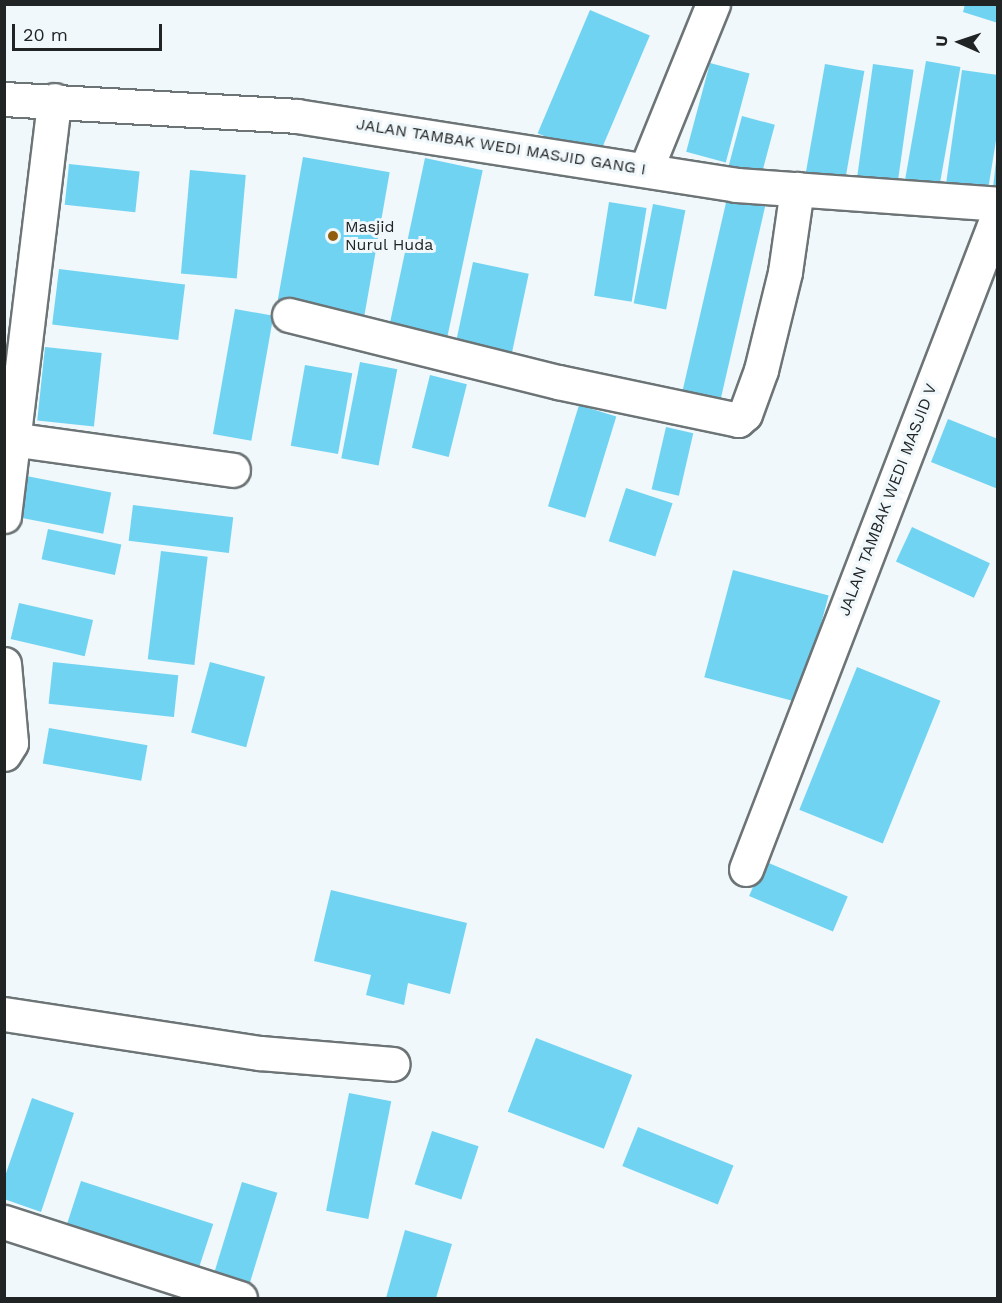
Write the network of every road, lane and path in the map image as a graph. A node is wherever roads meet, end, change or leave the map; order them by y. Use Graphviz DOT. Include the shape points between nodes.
graph roads {
  1 [pos="713,4"];
  2 [pos="4,99"];
  3 [pos="54,100"];
  4 [pos="646,169"];
  5 [pos="797,189"];
  6 [pos="998,204"];
  7 [pos="998,215"];
  8 [pos="290,315"];
  9 [pos="11,439"];
  10 [pos="233,470"];
  11 [pos="4,516"];
  12 [pos="4,664"];
  13 [pos="4,754"];
  14 [pos="746,869"];
  15 [pos="4,1014"];
  16 [pos="393,1064"];
  17 [pos="4,1222"];
  18 [pos="240,1299"];
  1 -- 4 [label="street"];
  2 -- 3 [label="street, JALAN TAMBAK WEDI MASJID GANG I"];
  3 -- 4 [label="street, JALAN TAMBAK WEDI MASJID GANG I" via="297,116"];
  3 -- 9 [label="street"];
  4 -- 5 [label="street, JALAN TAMBAK WEDI MASJID GANG I" via="736,184"];
  5 -- 6 [label="street, JALAN TAMBAK WEDI MASJID GANG I"];
  5 -- 8 [label="street" via="786,272 761,370 745,414 738,420 558,382"];
  7 -- 14 [label="street, JALAN TAMBAK WEDI MASJID V"];
  9 -- 10 [label="street"];
  9 -- 11 [label="street"];
  12 -- 13 [label="street" via="12,743"];
  15 -- 16 [label="street" via="260,1053"];
  17 -- 18 [label="street"];
}
